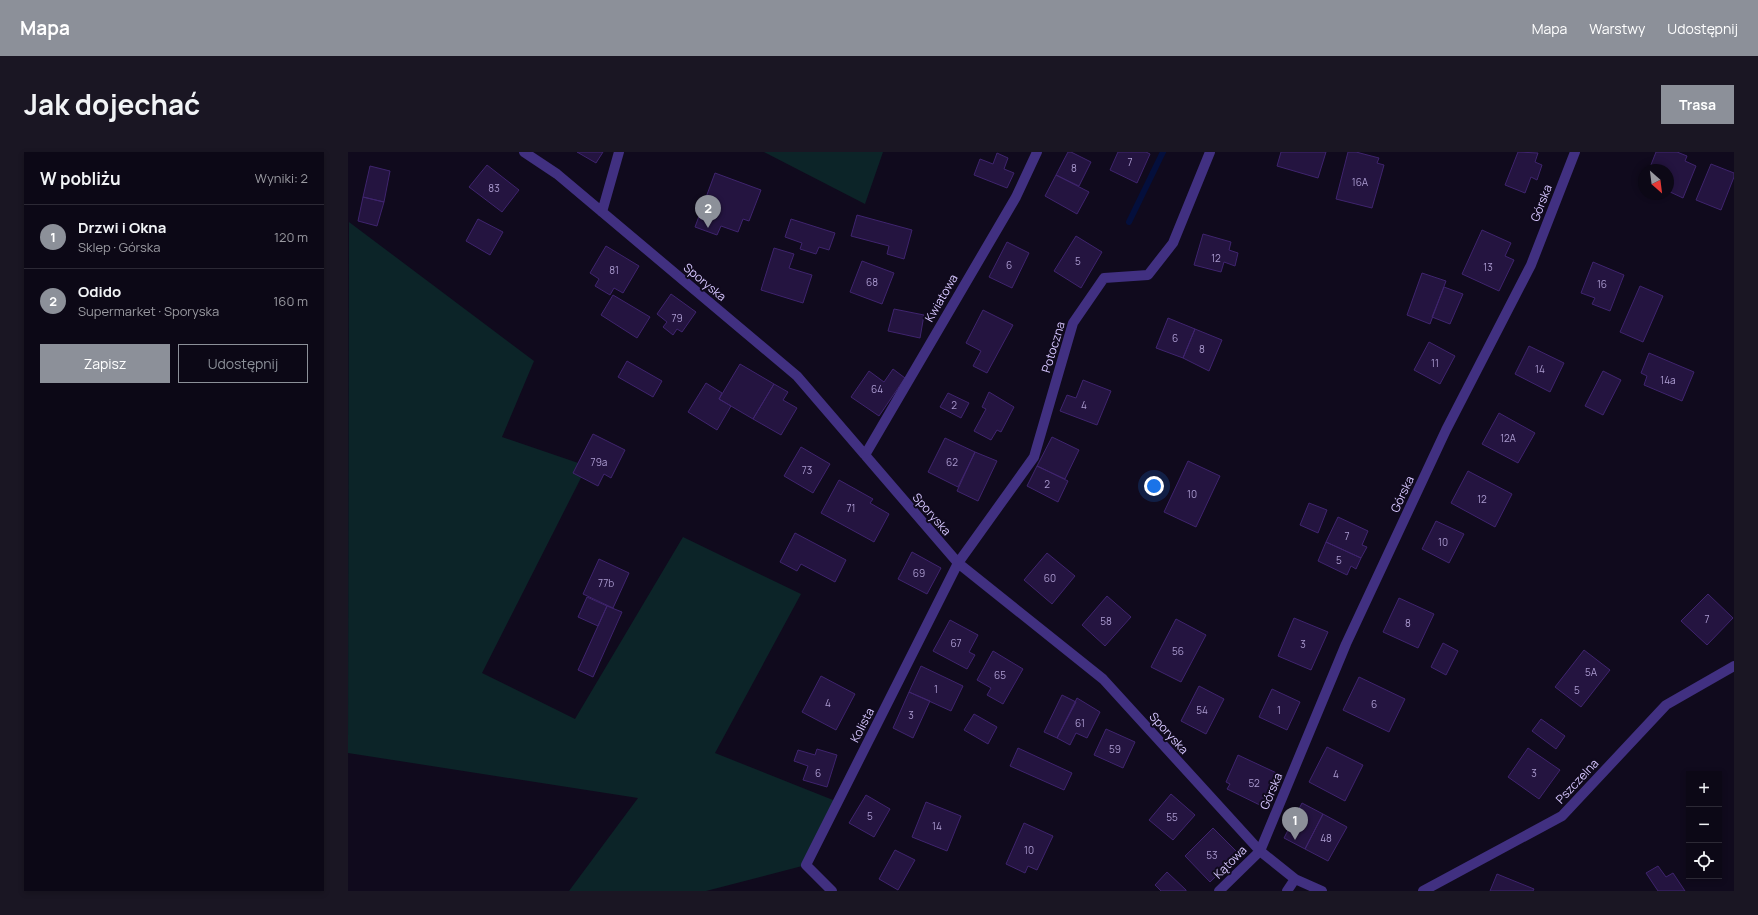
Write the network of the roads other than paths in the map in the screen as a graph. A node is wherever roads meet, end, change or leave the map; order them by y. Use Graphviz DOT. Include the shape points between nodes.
graph roads {
  1 [pos="524,152"];
  2 [pos="619,152"];
  3 [pos="1037,152"];
  4 [pos="1210,152"];
  5 [pos="1575,152"];
  6 [pos="602,212"];
  7 [pos="865,455"];
  8 [pos="958,563"];
  9 [pos="1734,666"];
  10 [pos="1260,851"];
  11 [pos="1295,879"];
  12 [pos="832,891"];
  13 [pos="1219,891"];
  14 [pos="1287,891"];
  15 [pos="1322,891"];
  16 [pos="1423,891"];
  1 -- 6 [label="street, Sporyska" via="557,174"];
  2 -- 6 [label="street"];
  3 -- 7 [label="street, Kwiatowa" via="1016,197"];
  4 -- 8 [label="street, Potoczna" via="1173,243 1148,275 1104,278 1073,323 1034,457"];
  5 -- 10 [label="street, Górska" via="1531,265 1446,430 1346,644"];
  6 -- 7 [label="street, Sporyska" via="797,376"];
  7 -- 8 [label="street, Sporyska"];
  8 -- 10 [label="street, Sporyska" via="1103,679"];
  8 -- 12 [label="street, Kolista" via="806,865"];
  9 -- 16 [label="street, Pszczelna" via="1666,705 1562,816"];
  10 -- 11 [label="street, Sporyska"];
  10 -- 13 [label="street, Kątowa"];
  11 -- 14 [label="street"];
  11 -- 15 [label="street, Sporyska"];
}
